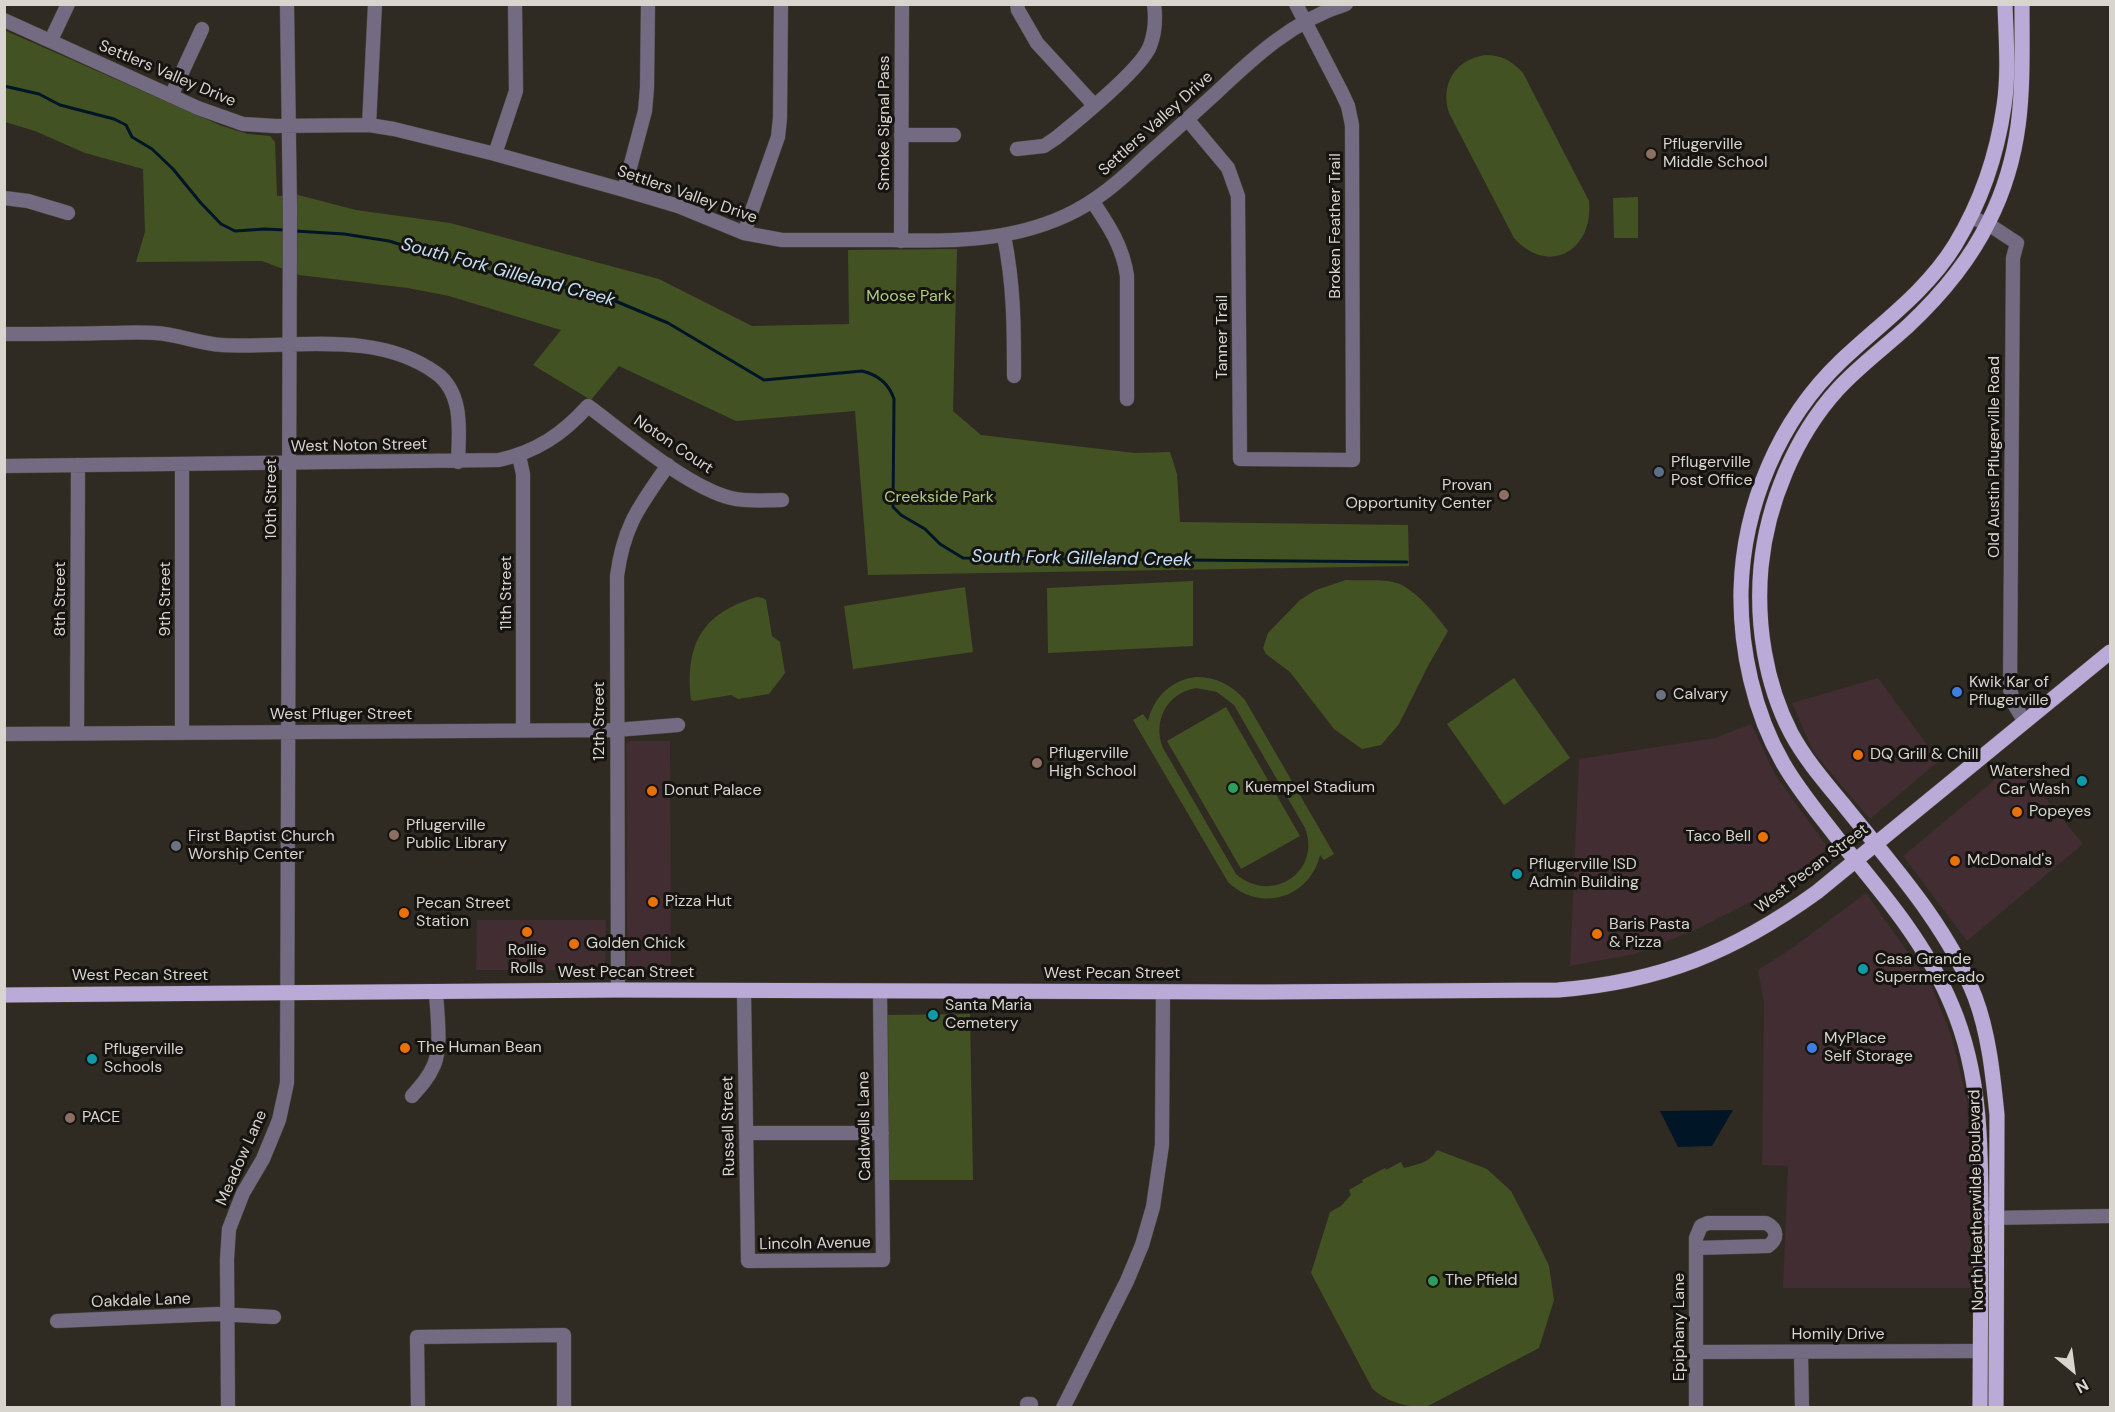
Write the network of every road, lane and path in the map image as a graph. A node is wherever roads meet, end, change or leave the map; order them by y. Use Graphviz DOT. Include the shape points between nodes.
graph roads {
  1 [pos="68,4"];
  2 [pos="287,4"];
  3 [pos="375,4"];
  4 [pos="515,4"];
  5 [pos="648,4"];
  6 [pos="780,4"];
  7 [pos="902,4"];
  8 [pos="1017,4"];
  9 [pos="1154,4"];
  10 [pos="1296,4"];
  11 [pos="1346,4"];
  12 [pos="2005,4"];
  13 [pos="2022,4"];
  14 [pos="4,20"];
  15 [pos="1306,21"];
  16 [pos="202,29"];
  17 [pos="51,40"];
  18 [pos="171,96"];
  19 [pos="1094,105"];
  20 [pos="1187,119"];
  21 [pos="369,125"];
  22 [pos="287,126"];
  23 [pos="901,135"];
  24 [pos="954,135"];
  25 [pos="1017,149"];
  26 [pos="495,154"];
  27 [pos="624,190"];
  28 [pos="4,198"];
  29 [pos="1093,202"];
  30 [pos="68,213"];
  31 [pos="1970,217"];
  32 [pos="1988,224"];
  33 [pos="744,233"];
  34 [pos="1004,236"];
  35 [pos="901,241"];
  36 [pos="4,334"];
  37 [pos="1865,339"];
  38 [pos="289,345"];
  39 [pos="1876,354"];
  40 [pos="1014,376"];
  41 [pos="1127,399"];
  42 [pos="1806,400"];
  43 [pos="588,406"];
  44 [pos="1821,411"];
  45 [pos="519,456"];
  46 [pos="1353,460"];
  47 [pos="458,462"];
  48 [pos="288,463"];
  49 [pos="182,464"];
  50 [pos="78,465"];
  51 [pos="668,465"];
  52 [pos="4,466"];
  53 [pos="782,500"];
  54 [pos="1749,523"];
  55 [pos="1767,528"];
  56 [pos="2110,652"];
  57 [pos="1782,714"];
  58 [pos="2025,722"];
  59 [pos="1765,724"];
  60 [pos="678,725"];
  61 [pos="524,730"];
  62 [pos="616,730"];
  63 [pos="288,732"];
  64 [pos="77,733"];
  65 [pos="182,733"];
  66 [pos="4,734"];
  67 [pos="1875,845"];
  68 [pos="1856,860"];
  69 [pos="618,990"];
  70 [pos="744,991"];
  71 [pos="436,992"];
  72 [pos="880,992"];
  73 [pos="1163,992"];
  74 [pos="288,993"];
  75 [pos="4,995"];
  76 [pos="1986,1037"];
  77 [pos="1965,1042"];
  78 [pos="412,1096"];
  79 [pos="746,1133"];
  80 [pos="882,1134"];
  81 [pos="2110,1216"];
  82 [pos="1989,1218"];
  83 [pos="1735,1223"];
  84 [pos="1735,1247"];
  85 [pos="1696,1248"];
  86 [pos="883,1260"];
  87 [pos="748,1261"];
  88 [pos="227,1314"];
  89 [pos="274,1317"];
  90 [pos="57,1321"];
  91 [pos="1980,1351"];
  92 [pos="1696,1352"];
  93 [pos="1801,1352"];
  94 [pos="228,1407"];
  95 [pos="418,1407"];
  96 [pos="564,1407"];
  97 [pos="1063,1407"];
  98 [pos="1696,1407"];
  99 [pos="1802,1407"];
  100 [pos="1980,1407"];
  101 [pos="1996,1407"];
  1 -- 17 [label="street"];
  2 -- 22 [label="street, 10th Street"];
  3 -- 21 [label="street"];
  4 -- 26 [label="street" via="516,91"];
  5 -- 27 [label="street" via="646,99"];
  6 -- 33 [label="street" via="778,137"];
  7 -- 23 [label="street, Smoke Signal Pass"];
  8 -- 19 [label="street" via="1037,43"];
  9 -- 19 [label="street" via="1150,48 1140,63"];
  10 -- 15 [label="street, Broken Feather Trail"];
  11 -- 15 [label="street, Settlers Valley Drive"];
  12 -- 31 [label="main road, North Heatherwilde Boulevard" via="2004,104 1993,157"];
  13 -- 32 [label="main road, North Heatherwilde Boulevard" via="2018,134"];
  14 -- 17 [label="street, Settlers Valley Drive"];
  15 -- 20 [label="street, Settlers Valley Drive" via="1253,58"];
  15 -- 46 [label="street, Broken Feather Trail" via="1348,106 1352,125"];
  16 -- 18 [label="street"];
  17 -- 18 [label="street, Settlers Valley Drive"];
  18 -- 22 [label="street, Settlers Valley Drive" via="243,124"];
  19 -- 25 [label="street" via="1044,146"];
  20 -- 29 [label="street, Settlers Valley Drive"];
  20 -- 46 [label="street, Tanner Trail" via="1228,168 1238,196 1240,459"];
  21 -- 22 [label="street, Settlers Valley Drive"];
  21 -- 26 [label="street, Settlers Valley Drive"];
  22 -- 38 [label="street, 10th Street"];
  23 -- 24 [label="street"];
  23 -- 35 [label="street, Smoke Signal Pass"];
  26 -- 27 [label="street, Settlers Valley Drive"];
  27 -- 33 [label="street, Settlers Valley Drive" via="678,206"];
  28 -- 30 [label="street"];
  29 -- 34 [label="street, Settlers Valley Drive" via="1041,226"];
  29 -- 41 [label="street" via="1116,238 1125,263"];
  31 -- 32 [label="street, Old Austin Pflugerville Road"];
  31 -- 37 [label="main road, North Heatherwilde Boulevard" via="1937,270"];
  32 -- 39 [label="main road, North Heatherwilde Boulevard" via="1951,280"];
  32 -- 58 [label="street, Old Austin Pflugerville Road" via="2017,243 2013,258 2010,688"];
  33 -- 35 [label="street, Settlers Valley Drive" via="782,240"];
  34 -- 35 [label="street, Settlers Valley Drive"];
  34 -- 40 [label="street" via="1014,299"];
  36 -- 38 [label="street" via="156,333 221,345"];
  37 -- 39 [label="main road"];
  37 -- 42 [label="main road, North Heatherwilde Boulevard"];
  38 -- 47 [label="street" via="378,349 436,373 448,385 457,405"];
  38 -- 48 [label="street, 10th Street"];
  39 -- 44 [label="main road, North Heatherwilde Boulevard" via="1837,390"];
  42 -- 44 [label="main road"];
  42 -- 54 [label="main road, North Heatherwilde Boulevard" via="1770,461"];
  43 -- 45 [label="street, West Noton Street" via="557,436"];
  43 -- 51 [label="street, Noton Court"];
  44 -- 55 [label="main road, North Heatherwilde Boulevard" via="1786,472"];
  45 -- 47 [label="street, West Noton Street"];
  45 -- 61 [label="street, 11th Street" via="523,474"];
  47 -- 48 [label="street, West Noton Street"];
  48 -- 49 [label="street, West Noton Street"];
  48 -- 63 [label="street, 10th Street"];
  49 -- 50 [label="street, West Noton Street"];
  49 -- 65 [label="street, 9th Street"];
  50 -- 52 [label="street, West Noton Street"];
  50 -- 64 [label="street, 8th Street"];
  51 -- 53 [label="street, Noton Court" via="703,487 731,498"];
  51 -- 62 [label="street, 12th Street" via="636,511 620,552"];
  54 -- 55 [label="main road"];
  54 -- 59 [label="main road, North Heatherwilde Boulevard" via="1741,616 1751,679"];
  55 -- 57 [label="main road, North Heatherwilde Boulevard" via="1760,612 1768,668"];
  56 -- 58 [label="main road, West Pecan Street"];
  57 -- 59 [label="main road"];
  57 -- 67 [label="main road, North Heatherwilde Boulevard" via="1809,762"];
  58 -- 67 [label="main road, West Pecan Street"];
  59 -- 68 [label="main road, North Heatherwilde Boulevard" via="1793,780"];
  60 -- 62 [label="street, West Pfluger Street"];
  61 -- 62 [label="street, West Pfluger Street"];
  61 -- 63 [label="street, West Pfluger Street"];
  62 -- 69 [label="street, 12th Street"];
  63 -- 65 [label="street, West Pfluger Street"];
  63 -- 74 [label="street, 10th Street"];
  64 -- 65 [label="street, West Pfluger Street"];
  64 -- 66 [label="street, West Pfluger Street"];
  67 -- 68 [label="main road, West Pecan Street"];
  67 -- 76 [label="main road, North Heatherwilde Boulevard" via="1918,900 1958,962 1975,998"];
  68 -- 73 [label="main road, West Pecan Street" via="1784,916 1736,944 1701,960 1630,980 1558,990"];
  68 -- 77 [label="main road, North Heatherwilde Boulevard" via="1921,947 1953,1007"];
  69 -- 70 [label="main road, West Pecan Street"];
  69 -- 71 [label="main road, West Pecan Street"];
  70 -- 72 [label="main road, West Pecan Street"];
  70 -- 79 [label="street, Russell Street"];
  71 -- 74 [label="main road, West Pecan Street"];
  71 -- 78 [label="street" via="436,1062"];
  72 -- 73 [label="main road, West Pecan Street"];
  72 -- 80 [label="street, Caldwells Lane"];
  73 -- 97 [label="street" via="1162,1145 1154,1207 1127,1281"];
  74 -- 75 [label="main road, West Pecan Street"];
  74 -- 88 [label="street, Meadow Lane" via="287,1083 279,1120 229,1229"];
  76 -- 77 [label="main road"];
  76 -- 82 [label="main road, North Heatherwilde Boulevard" via="1996,1115"];
  77 -- 82 [label="main road, North Heatherwilde Boulevard" via="1980,1121"];
  79 -- 80 [label="street"];
  79 -- 87 [label="street, Russell Street"];
  80 -- 86 [label="street, Caldwells Lane"];
  81 -- 82 [label="street"];
  82 -- 91 [label="main road, North Heatherwilde Boulevard"];
  82 -- 101 [label="main road, North Heatherwilde Boulevard"];
  83 -- 84 [label="street"];
  83 -- 84 [label="street" via="1766,1223 1772,1226 1776,1237 1767,1246"];
  83 -- 85 [label="street" via="1701,1226"];
  84 -- 85 [label="street"];
  85 -- 92 [label="street, Epiphany Lane"];
  86 -- 87 [label="street, Lincoln Avenue"];
  88 -- 89 [label="street, Oakdale Lane"];
  88 -- 90 [label="street, Oakdale Lane"];
  88 -- 94 [label="street, Meadow Lane"];
  91 -- 93 [label="street, Homily Drive"];
  91 -- 100 [label="main road, North Heatherwilde Boulevard"];
  92 -- 93 [label="street, Homily Drive"];
  92 -- 98 [label="street, Epiphany Lane"];
  93 -- 99 [label="street"];
  95 -- 96 [label="street" via="417,1336 564,1335"];
}
